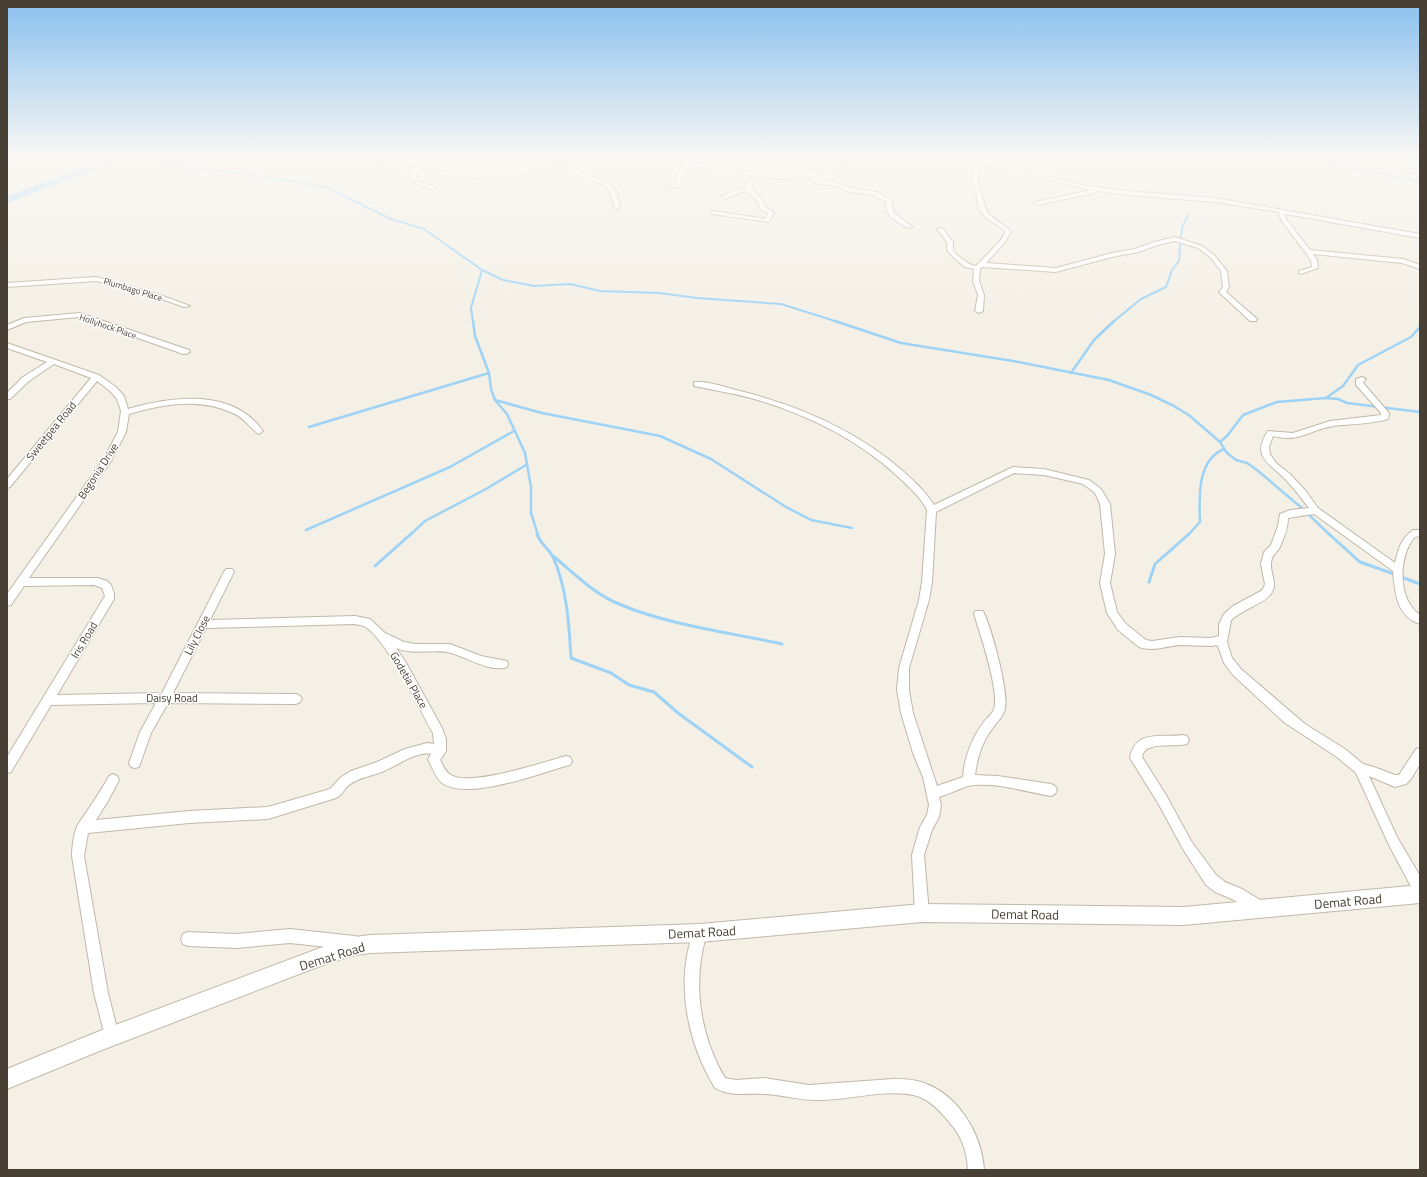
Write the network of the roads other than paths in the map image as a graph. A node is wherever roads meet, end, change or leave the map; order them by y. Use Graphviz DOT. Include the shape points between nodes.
graph roads {
  1 [pos="727,215"];
  2 [pos="770,215"];
  3 [pos="892,215"];
  4 [pos="986,215"];
  5 [pos="1283,215"];
  6 [pos="1299,215"];
  7 [pos="910,227"];
  8 [pos="940,229"];
  9 [pos="1420,236"];
  10 [pos="1308,252"];
  11 [pos="979,267"];
  12 [pos="1420,267"];
  13 [pos="1301,272"];
  14 [pos="7,284"];
  15 [pos="186,306"];
  16 [pos="979,311"];
  17 [pos="1253,319"];
  18 [pos="7,328"];
  19 [pos="7,345"];
  20 [pos="186,352"];
  21 [pos="52,362"];
  22 [pos="96,377"];
  23 [pos="1362,379"];
  24 [pos="697,384"];
  25 [pos="7,397"];
  26 [pos="124,413"];
  27 [pos="259,431"];
  28 [pos="7,485"];
  29 [pos="932,510"];
  30 [pos="1315,510"];
  31 [pos="1420,533"];
  32 [pos="1398,570"];
  33 [pos="229,572"];
  34 [pos="22,582"];
  35 [pos="7,602"];
  36 [pos="979,614"];
  37 [pos="1420,620"];
  38 [pos="203,624"];
  39 [pos="381,636"];
  40 [pos="1221,642"];
  41 [pos="503,664"];
  42 [pos="165,698"];
  43 [pos="296,698"];
  44 [pos="48,700"];
  45 [pos="1183,740"];
  46 [pos="440,751"];
  47 [pos="1420,753"];
  48 [pos="566,761"];
  49 [pos="135,763"];
  50 [pos="7,768"];
  51 [pos="1360,769"];
  52 [pos="113,780"];
  53 [pos="969,781"];
  54 [pos="1051,790"];
  55 [pos="934,793"];
  56 [pos="83,827"];
  57 [pos="1420,889"];
  58 [pos="1420,894"];
  59 [pos="1261,908"];
  60 [pos="922,912"];
  61 [pos="700,933"];
  62 [pos="188,939"];
  63 [pos="370,944"];
  64 [pos="112,1036"];
  65 [pos="7,1079"];
  66 [pos="976,1170"];
  1 -- 2 [label="street" via="768,221"];
  3 -- 7 [label="street"];
  4 -- 11 [label="street" via="1008,232 1000,245"];
  5 -- 10 [label="street"];
  6 -- 9 [label="street"];
  8 -- 11 [label="street" via="948,239 950,250 963,264"];
  10 -- 12 [label="street" via="1403,262"];
  10 -- 13 [label="street" via="1314,260 1315,268"];
  11 -- 16 [label="street" via="976,281 981,295"];
  11 -- 17 [label="street" via="1056,270 1136,251 1156,243 1180,240 1196,245 1212,256 1226,277 1226,287 1222,292"];
  14 -- 15 [label="street, Plumbago Place" via="96,279"];
  18 -- 20 [label="street, Hollyhock Place" via="24,320 80,315"];
  19 -- 21 [label="street, Begonia Drive"];
  21 -- 22 [label="street, Begonia Drive"];
  21 -- 25 [label="street" via="26,379"];
  22 -- 26 [label="street, Begonia Drive" via="121,398"];
  22 -- 28 [label="street, Sweetpea Road"];
  23 -- 30 [label="street" via="1359,381 1360,384 1385,413 1382,419 1330,424 1294,436 1271,433 1268,435 1266,454 1273,465 1302,492"];
  24 -- 29 [label="street" via="762,398 846,434 887,461 916,488"];
  26 -- 27 [label="street" via="167,402 214,404 226,407 250,420"];
  26 -- 34 [label="street, Begonia Drive" via="122,432 107,461"];
  29 -- 40 [label="street" via="1013,470 1044,472 1086,482 1098,491 1105,504 1110,554 1105,583 1112,613 1122,627 1144,644 1152,646 1180,641"];
  29 -- 55 [label="street" via="927,582 904,668 903,690 919,753"];
  30 -- 32 [label="street"];
  30 -- 40 [label="street" via="1305,513 1290,512 1283,516 1283,526 1275,547 1269,552 1266,564 1270,579 1268,590 1226,618"];
  31 -- 32 [label="street" via="1413,534 1403,548"];
  32 -- 37 [label="street" via="1402,602 1410,614"];
  33 -- 38 [label="street, Lily Close"];
  34 -- 35 [label="street, Begonia Drive"];
  34 -- 44 [label="street, Iris Road" via="94,581 102,583 109,590 109,599"];
  36 -- 53 [label="street" via="993,663 1001,705 997,716 986,727 972,757"];
  38 -- 39 [label="street, Godetia Place" via="355,620 366,622 376,628"];
  38 -- 42 [label="street, Lily Close"];
  39 -- 41 [label="street" via="402,646 450,648 480,660"];
  39 -- 46 [label="street, Godetia Place" via="401,664 438,732"];
  40 -- 51 [label="street" via="1230,665 1237,672 1289,719 1341,753"];
  42 -- 43 [label="street, Daisy Road"];
  42 -- 44 [label="street, Daisy Road"];
  42 -- 49 [label="street, Lily Close" via="146,732"];
  44 -- 50 [label="street, Iris Road"];
  45 -- 59 [label="street" via="1144,742 1136,751 1136,758 1211,880 1220,888"];
  46 -- 48 [label="street, Godetia Place" via="434,759 439,772 451,781 472,783 490,782"];
  46 -- 56 [label="street" via="427,748 412,752 345,781 332,794 273,812"];
  47 -- 51 [label="street" via="1402,780 1395,781"];
  51 -- 57 [label="street" via="1393,841"];
  52 -- 56 [label="street"];
  53 -- 54 [label="street" via="1014,783"];
  53 -- 55 [label="street"];
  55 -- 60 [label="street" via="933,817 926,827 918,855"];
  56 -- 64 [label="street" via="78,856 101,993"];
  58 -- 59 [label="street, Demat Road"];
  59 -- 60 [label="street, Demat Road" via="1184,916"];
  60 -- 61 [label="street, Demat Road"];
  61 -- 63 [label="street, Demat Road"];
  61 -- 66 [label="street" via="692,972 693,1001 706,1054 720,1083 738,1088 763,1086 808,1093 903,1086 920,1089 938,1099 963,1126 972,1141"];
  62 -- 63 [label="street" via="236,941 290,936"];
  63 -- 64 [label="street, Demat Road" via="328,954"];
  64 -- 65 [label="street, Demat Road"];
}
